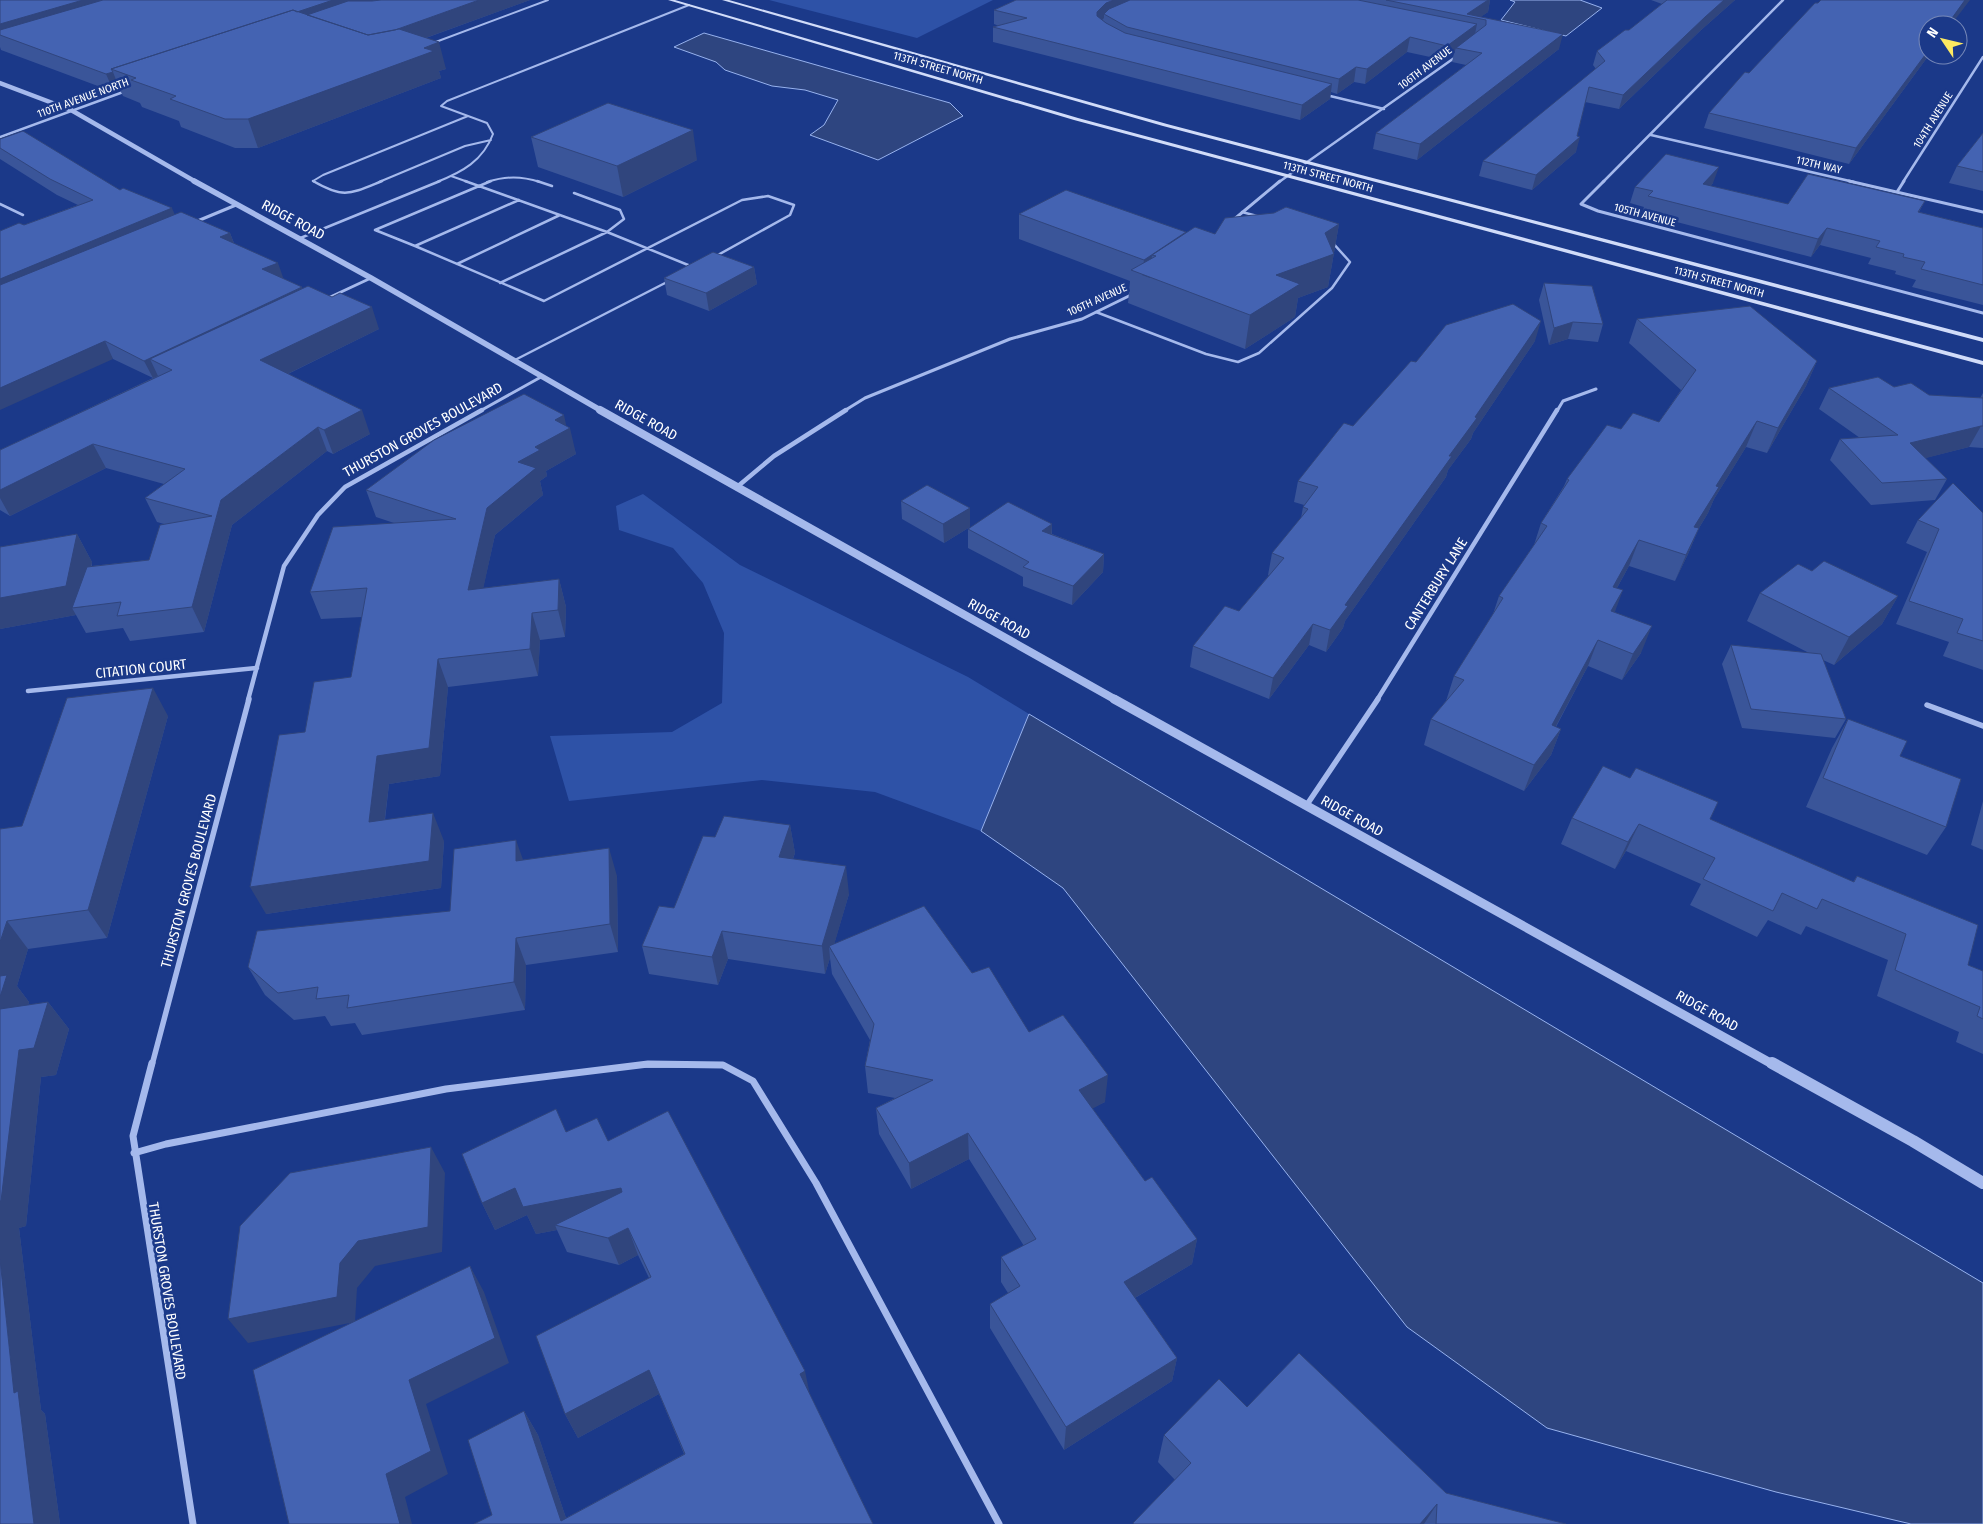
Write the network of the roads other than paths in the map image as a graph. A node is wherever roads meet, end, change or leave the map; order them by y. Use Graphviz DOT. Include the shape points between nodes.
graph roads {
  1 [pos="548,0"];
  2 [pos="670,0"];
  3 [pos="724,0"];
  4 [pos="1783,0"];
  5 [pos="689,5"];
  6 [pos="429,44"];
  7 [pos="1459,54"];
  8 [pos="1983,57"];
  9 [pos="0,83"];
  10 [pos="127,91"];
  11 [pos="1317,92"];
  12 [pos="1384,109"];
  13 [pos="71,110"];
  14 [pos="468,116"];
  15 [pos="1651,135"];
  16 [pos="0,137"];
  17 [pos="491,140"];
  18 [pos="1308,162"];
  19 [pos="451,176"];
  20 [pos="1286,176"];
  21 [pos="477,185"];
  22 [pos="552,186"];
  23 [pos="1897,192"];
  24 [pos="574,193"];
  25 [pos="519,200"];
  26 [pos="0,204"];
  27 [pos="236,205"];
  28 [pos="1242,212"];
  29 [pos="1983,212"];
  30 [pos="23,215"];
  31 [pos="560,215"];
  32 [pos="1260,217"];
  33 [pos="191,224"];
  34 [pos="1228,224"];
  35 [pos="607,232"];
  36 [pos="298,239"];
  37 [pos="1331,240"];
  38 [pos="415,246"];
  39 [pos="647,248"];
  40 [pos="712,258"];
  41 [pos="457,264"];
  42 [pos="687,272"];
  43 [pos="371,278"];
  44 [pos="670,281"];
  45 [pos="500,283"];
  46 [pos="1140,290"];
  47 [pos="322,302"];
  48 [pos="1096,312"];
  49 [pos="1983,313"];
  50 [pos="1983,340"];
  51 [pos="513,361"];
  52 [pos="1983,364"];
  53 [pos="541,377"];
  54 [pos="1596,389"];
  55 [pos="737,488"];
  56 [pos="256,668"];
  57 [pos="28,691"];
  58 [pos="1927,705"];
  59 [pos="1983,726"];
  60 [pos="1305,806"];
  61 [pos="134,1153"];
  62 [pos="1983,1183"];
  63 [pos="193,1524"];
  64 [pos="998,1524"];
  1 -- 6 [label="lane"];
  2 -- 5 [label="main road, 113TH STREET NORTH"];
  3 -- 18 [label="main road, 113TH STREET NORTH" via="1063,97"];
  4 -- 15 [label="street, 105TH AVENUE"];
  5 -- 14 [label="lane" via="441,106"];
  5 -- 20 [label="main road, 113TH STREET NORTH" via="1076,119"];
  7 -- 12 [label="street, 106TH AVENUE"];
  8 -- 23 [label="street, 104TH AVENUE"];
  9 -- 13 [label="street, RIDGE ROAD"];
  10 -- 13 [label="street, 110TH AVENUE NORTH"];
  11 -- 12 [label="street"];
  12 -- 18 [label="street, 106TH AVENUE"];
  13 -- 16 [label="street, 110TH AVENUE NORTH"];
  13 -- 27 [label="street, RIDGE ROAD"];
  14 -- 17 [label="lane" via="487,123 493,134"];
  14 -- 17 [label="lane" via="313,181 338,194 354,194 465,146"];
  15 -- 23 [label="street, 112TH WAY"];
  15 -- 49 [label="street, 105TH AVENUE" via="1580,204 1607,214"];
  17 -- 19 [label="lane" via="486,154"];
  18 -- 20 [label="street, 106TH AVENUE"];
  18 -- 50 [label="main road, 113TH STREET NORTH"];
  19 -- 21 [label="lane"];
  19 -- 36 [label="lane"];
  20 -- 28 [label="street, 106TH AVENUE"];
  20 -- 52 [label="main road, 113TH STREET NORTH"];
  21 -- 22 [label="lane" via="504,177 526,176"];
  21 -- 25 [label="lane"];
  21 -- 38 [label="lane" via="375,230"];
  23 -- 29 [label="street, 112TH WAY"];
  24 -- 35 [label="lane" via="620,210 624,219"];
  25 -- 31 [label="lane"];
  25 -- 38 [label="lane"];
  26 -- 30 [label="lane"];
  27 -- 33 [label="street"];
  27 -- 36 [label="street, RIDGE ROAD"];
  28 -- 32 [label="lane"];
  28 -- 34 [label="street, 106TH AVENUE"];
  31 -- 35 [label="lane"];
  31 -- 41 [label="lane"];
  35 -- 39 [label="lane"];
  35 -- 45 [label="lane"];
  36 -- 43 [label="street, RIDGE ROAD"];
  37 -- 48 [label="lane" via="1350,262 1332,288 1259,353 1238,362 1206,354"];
  38 -- 41 [label="lane"];
  39 -- 40 [label="lane" via="742,200 766,195 783,198 794,205 790,215"];
  39 -- 42 [label="lane" via="695,268"];
  39 -- 45 [label="lane" via="544,301"];
  41 -- 45 [label="lane"];
  43 -- 47 [label="street"];
  43 -- 51 [label="street, RIDGE ROAD"];
  44 -- 51 [label="lane"];
  46 -- 48 [label="street, 106TH AVENUE"];
  48 -- 55 [label="street, 106TH AVENUE" via="1010,339 865,398 774,456"];
  51 -- 53 [label="street, RIDGE ROAD"];
  53 -- 55 [label="street, RIDGE ROAD"];
  53 -- 56 [label="street, THURSTON GROVES BOULEVARD" via="345,487 322,508 284,566"];
  54 -- 60 [label="street, CANTERBURY LANE" via="1563,401 1355,736"];
  55 -- 60 [label="street, RIDGE ROAD"];
  56 -- 57 [label="street, CITATION COURT"];
  56 -- 61 [label="street, THURSTON GROVES BOULEVARD" via="133,1136"];
  58 -- 59 [label="street"];
  60 -- 62 [label="street, RIDGE ROAD"];
  61 -- 63 [label="street, THURSTON GROVES BOULEVARD"];
  61 -- 64 [label="street" via="446,1089 648,1064 723,1066 744,1074 753,1081 816,1183"];
}
